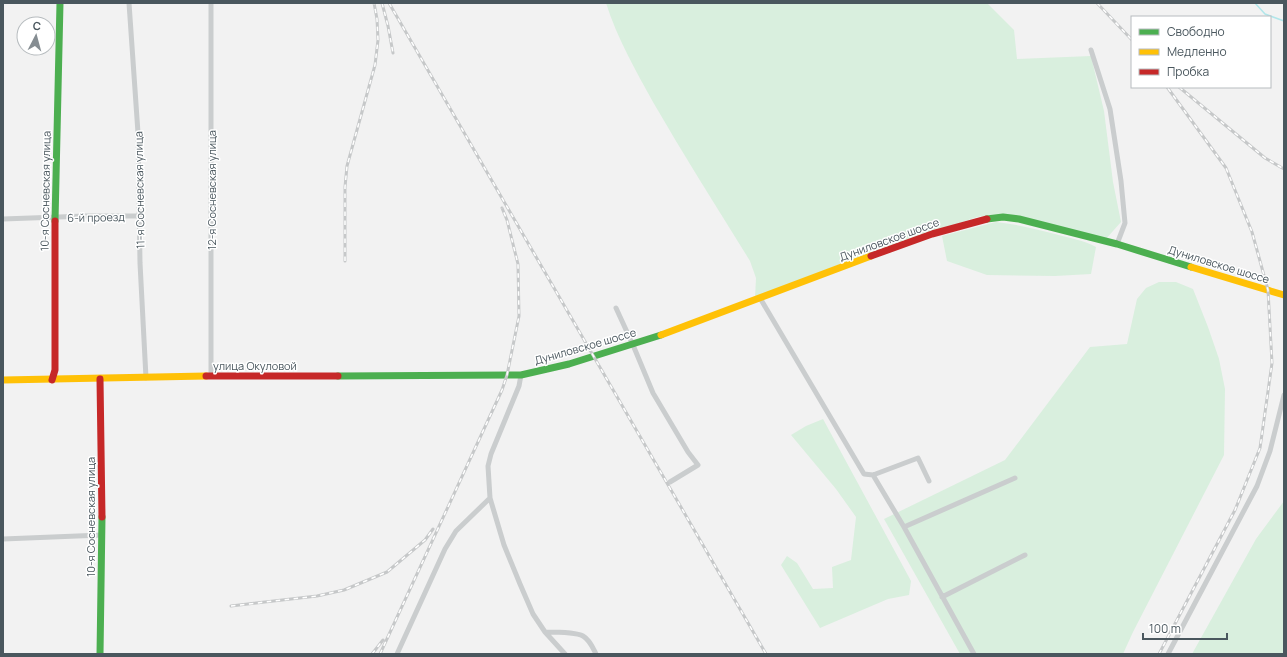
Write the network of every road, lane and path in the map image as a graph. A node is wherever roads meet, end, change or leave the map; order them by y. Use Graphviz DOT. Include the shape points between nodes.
graph roads {
  1 [pos="60,3"];
  2 [pos="129,3"];
  3 [pos="211,3"];
  4 [pos="1091,50"];
  5 [pos="140,216"];
  6 [pos="55,217"];
  7 [pos="3,219"];
  8 [pos="1117,244"];
  9 [pos="1284,295"];
  10 [pos="760,298"];
  11 [pos="616,308"];
  12 [pos="633,345"];
  13 [pos="507,375"];
  14 [pos="521,375"];
  15 [pos="211,376"];
  16 [pos="146,378"];
  17 [pos="100,379"];
  18 [pos="3,380"];
  19 [pos="52,380"];
  20 [pos="1284,395"];
  21 [pos="873,475"];
  22 [pos="1015,478"];
  23 [pos="929,481"];
  24 [pos="670,482"];
  25 [pos="490,498"];
  26 [pos="904,527"];
  27 [pos="102,535"];
  28 [pos="3,540"];
  29 [pos="1025,555"];
  30 [pos="942,597"];
  31 [pos="545,632"];
  32 [pos="100,654"];
  33 [pos="397,654"];
  34 [pos="565,654"];
  35 [pos="596,654"];
  36 [pos="974,654"];
  37 [pos="1168,654"];
  1 -- 6 [label="street, 10-я Сосневская улица"];
  2 -- 5 [label="street, 11-я Сосневская улица" via="138,133"];
  3 -- 15 [label="street, 12-я Сосневская улица"];
  4 -- 8 [label="street" via="1110,109 1121,181 1125,223"];
  5 -- 6 [label="street, 6-й проезд"];
  5 -- 16 [label="street, 11-я Сосневская улица"];
  6 -- 7 [label="street, 6-й проезд"];
  6 -- 19 [label="street, 10-я Сосневская улица" via="56,334 55,370"];
  8 -- 9 [label="street, Дуниловское шоссе"];
  8 -- 10 [label="street, Дуниловское шоссе" via="1019,219 1003,217 976,220"];
  10 -- 12 [label="street, Дуниловское шоссе"];
  10 -- 21 [label="street" via="864,474"];
  11 -- 12 [label="street"];
  12 -- 14 [label="street, Дуниловское шоссе" via="570,364"];
  12 -- 24 [label="street" via="653,393 698,465"];
  13 -- 14 [label="street, Дуниловское шоссе"];
  13 -- 15 [label="street, улица Окуловой"];
  14 -- 25 [label="street" via="519,386 491,454 488,466"];
  15 -- 16 [label="street, улица Окуловой"];
  16 -- 17 [label="street, улица Окуловой"];
  17 -- 19 [label="street, улица Окуловой"];
  17 -- 27 [label="street, 10-я Сосневская улица"];
  18 -- 19 [label="street, улица Окуловой"];
  20 -- 37 [label="street" via="1270,451 1257,486"];
  21 -- 23 [label="street" via="918,458"];
  21 -- 26 [label="street"];
  22 -- 26 [label="street"];
  25 -- 31 [label="street" via="504,545 520,584 533,614"];
  25 -- 33 [label="street" via="456,531 445,549"];
  26 -- 30 [label="street"];
  27 -- 28 [label="street"];
  27 -- 32 [label="street, 10-я Сосневская улица"];
  29 -- 30 [label="street"];
  30 -- 36 [label="street"];
  31 -- 34 [label="street"];
  31 -- 35 [label="street" via="583,636 592,644"];
}
